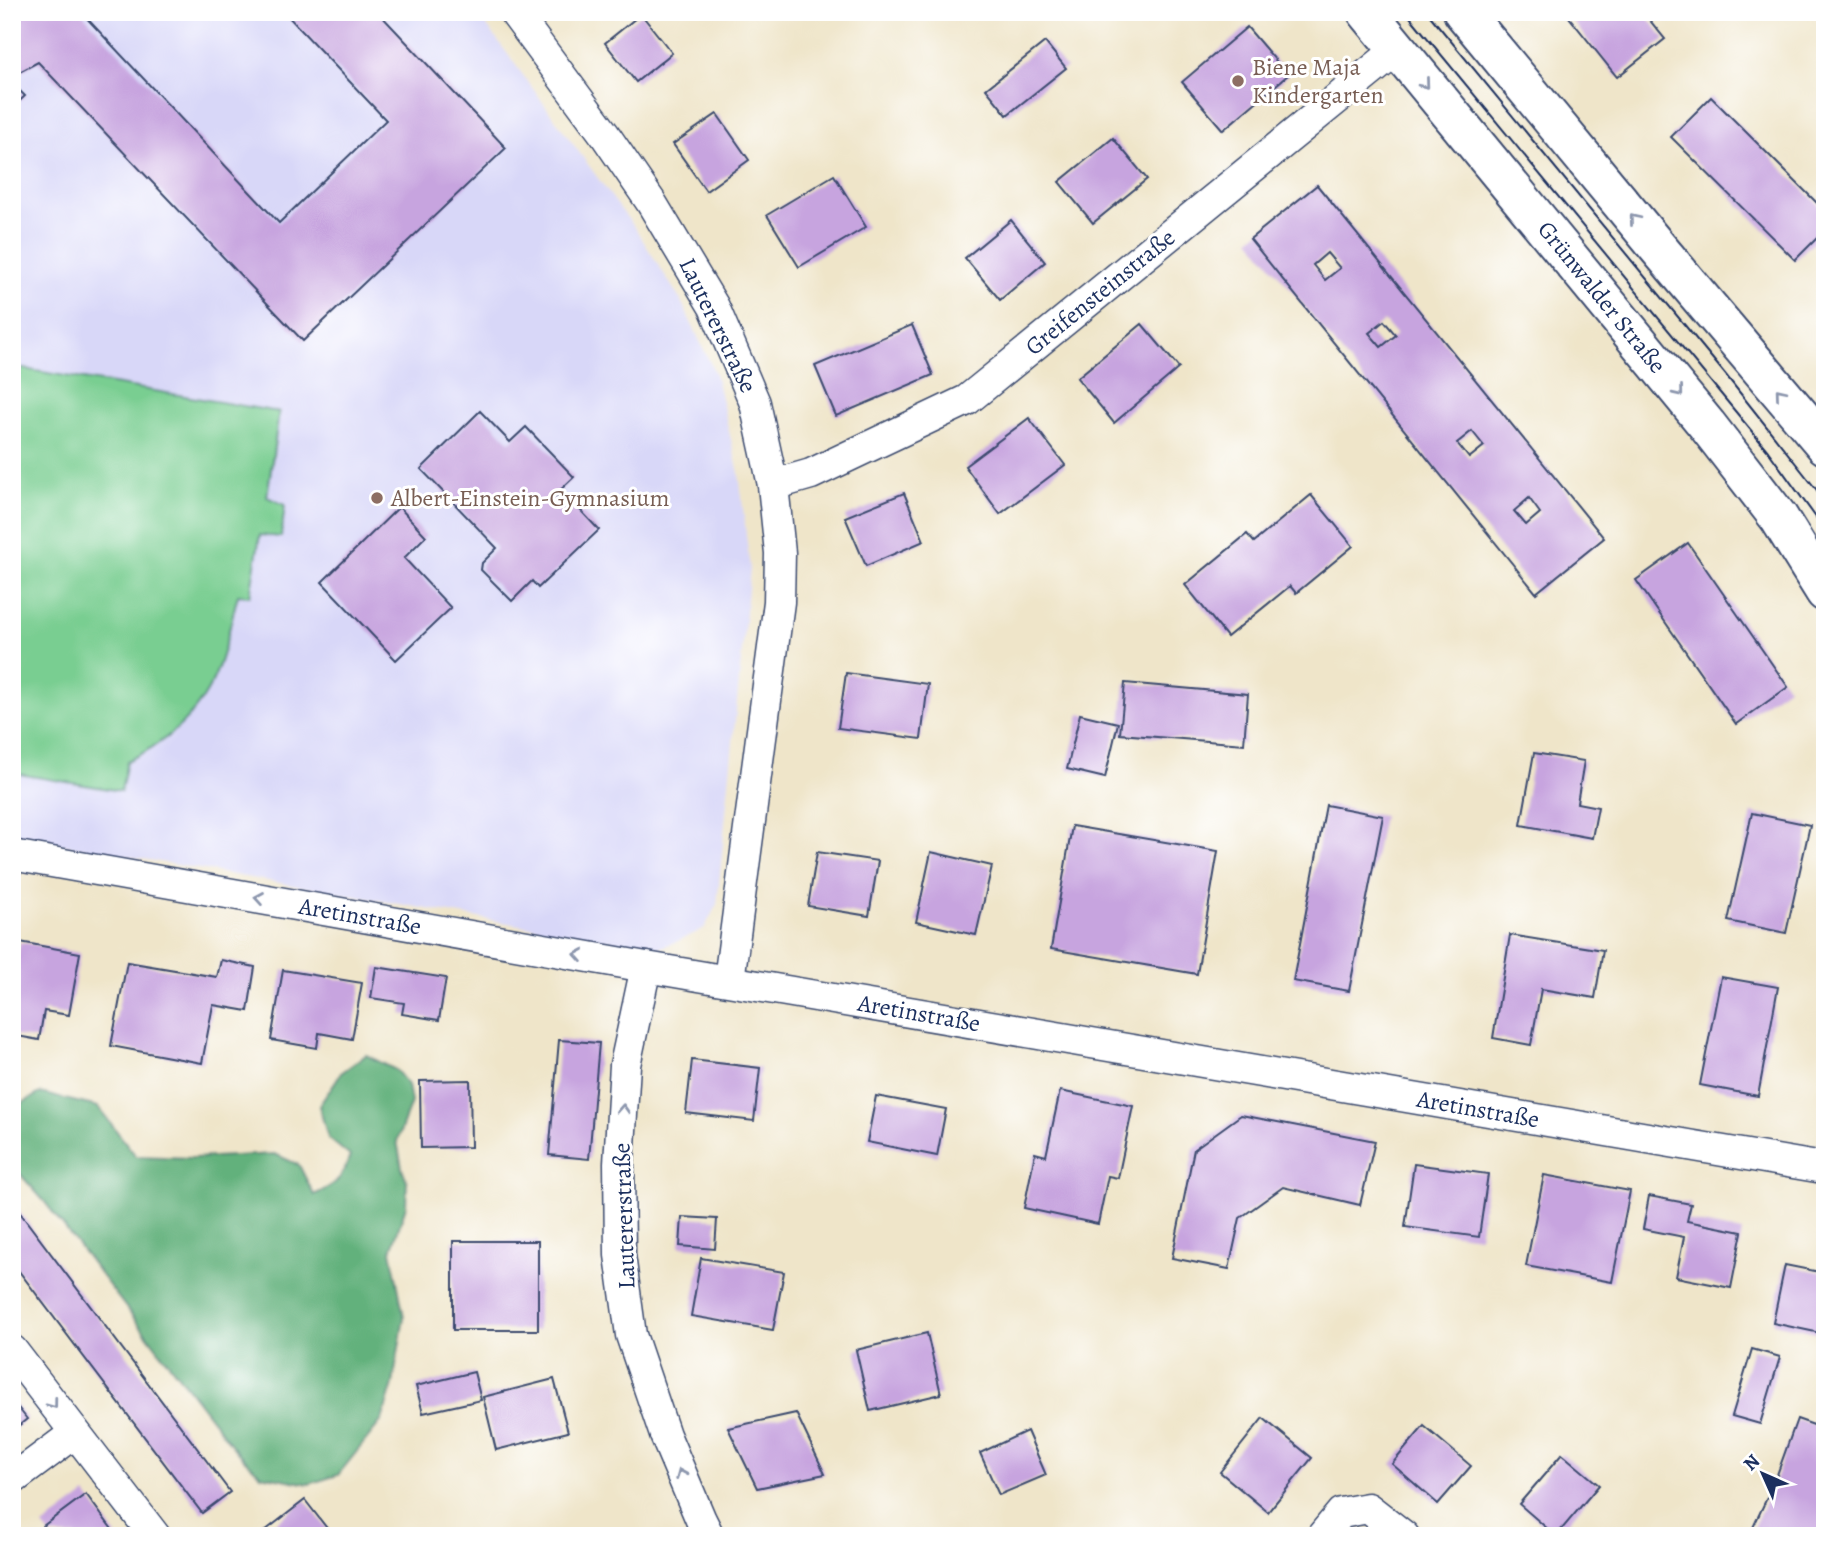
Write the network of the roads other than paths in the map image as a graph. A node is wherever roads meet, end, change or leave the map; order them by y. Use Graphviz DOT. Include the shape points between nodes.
graph roads {
  1 [pos="1367,12"];
  2 [pos="1463,12"];
  3 [pos="525,16"];
  4 [pos="1397,50"];
  5 [pos="1825,445"];
  6 [pos="773,485"];
  7 [pos="1825,592"];
  8 [pos="12,855"];
  9 [pos="646,967"];
  10 [pos="729,980"];
  11 [pos="1825,1162"];
  12 [pos="12,1350"];
  13 [pos="75,1433"];
  14 [pos="12,1480"];
  15 [pos="155,1536"];
  16 [pos="709,1536"];
  17 [pos="1322,1536"];
  18 [pos="1405,1536"];
  1 -- 4 [label="main road, Grünwalder Straße"];
  5 -- 2 [label="main road, one-way"];
  3 -- 6 [label="street, Lautererstraße" via="656,209 714,307 755,403"];
  4 -- 6 [label="street, Greifensteinstraße" via="967,400 811,474"];
  4 -- 7 [label="main road, Grünwalder Straße, one-way" via="1707,425 1779,518"];
  6 -- 10 [label="street, Lautererstraße" via="779,602"];
  9 -- 8 [label="street, Aretinstraße, one-way"];
  9 -- 10 [label="street, Aretinstraße"];
  16 -- 9 [label="street, Lautererstraße, one-way" via="665,1435 631,1335 620,1255 625,1065"];
  10 -- 11 [label="street, Aretinstraße" via="1817,1167"];
  12 -- 13 [label="street, one-way"];
  13 -- 14 [label="street"];
  13 -- 15 [label="street"];
  17 -- 18 [label="street" via="1341,1513 1368,1508"];
}
